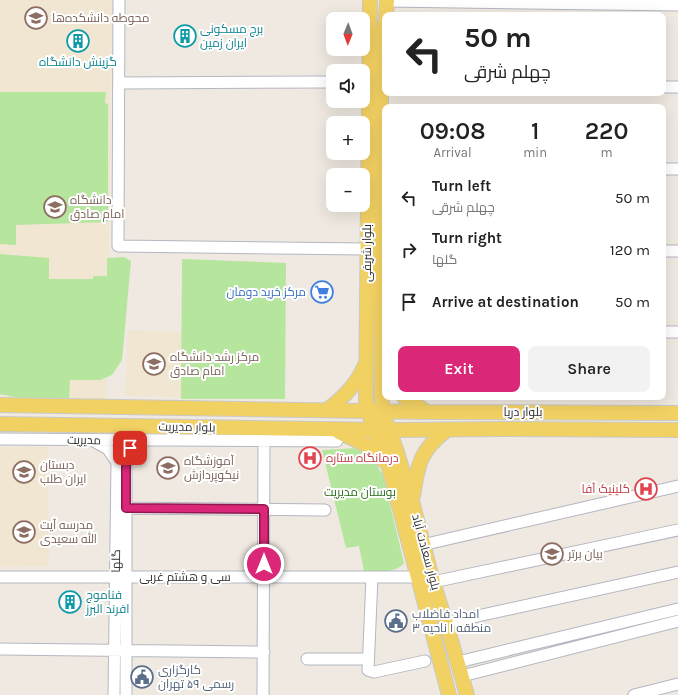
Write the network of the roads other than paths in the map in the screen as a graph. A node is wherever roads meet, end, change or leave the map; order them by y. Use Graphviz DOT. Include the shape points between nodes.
graph roads {
  1 [pos="119,0"];
  2 [pos="370,0"];
  3 [pos="386,5"];
  4 [pos="678,5"];
  5 [pos="382,41"];
  6 [pos="120,82"];
  7 [pos="326,82"];
  8 [pos="374,83"];
  9 [pos="666,87"];
  10 [pos="678,87"];
  11 [pos="382,157"];
  12 [pos="666,169"];
  13 [pos="678,169"];
  14 [pos="382,172"];
  15 [pos="374,218"];
  16 [pos="377,249"];
  17 [pos="666,251"];
  18 [pos="678,251"];
  19 [pos="666,332"];
  20 [pos="678,332"];
  21 [pos="382,336"];
  22 [pos="366,363"];
  23 [pos="382,400"];
  24 [pos="409,400"];
  25 [pos="0,406"];
  26 [pos="75,406"];
  27 [pos="259,409"];
  28 [pos="327,410"];
  29 [pos="367,411"];
  30 [pos="382,411"];
  31 [pos="427,412"];
  32 [pos="488,412"];
  33 [pos="678,413"];
  34 [pos="0,424"];
  35 [pos="75,425"];
  36 [pos="162,426"];
  37 [pos="185,427"];
  38 [pos="260,428"];
  39 [pos="329,429"];
  40 [pos="488,429"];
  41 [pos="374,430"];
  42 [pos="390,430"];
  43 [pos="447,430"];
  44 [pos="678,430"];
  45 [pos="0,439"];
  46 [pos="92,440"];
  47 [pos="142,440"];
  48 [pos="176,441"];
  49 [pos="337,441"];
  50 [pos="264,442"];
  51 [pos="388,464"];
  52 [pos="678,486"];
  53 [pos="412,500"];
  54 [pos="122,508"];
  55 [pos="264,509"];
  56 [pos="326,510"];
  57 [pos="678,530"];
  58 [pos="422,545"];
  59 [pos="678,572"];
  60 [pos="0,577"];
  61 [pos="121,577"];
  62 [pos="264,577"];
  63 [pos="372,577"];
  64 [pos="418,577"];
  65 [pos="433,582"];
  66 [pos="678,609"];
  67 [pos="645,617"];
  68 [pos="678,621"];
  69 [pos="447,626"];
  70 [pos="648,629"];
  71 [pos="433,634"];
  72 [pos="0,650"];
  73 [pos="115,651"];
  74 [pos="126,651"];
  75 [pos="264,652"];
  76 [pos="307,659"];
  77 [pos="368,659"];
  78 [pos="424,661"];
  79 [pos="458,662"];
  80 [pos="462,676"];
  81 [pos="678,684"];
  82 [pos="114,695"];
  83 [pos="126,695"];
  84 [pos="264,695"];
  85 [pos="449,695"];
  86 [pos="467,695"];
  87 [pos="634,695"];
  1 -- 6 [label="street"];
  2 -- 8 [label="main road, بلوار شریفی"];
  3 -- 4 [label="street"];
  5 -- 8 [label="main road, بلوار شریفی"];
  6 -- 7 [label="street"];
  6 -- 16 [label="street" via="118,246"];
  8 -- 11 [label="main road, بلوار شریفی"];
  8 -- 15 [label="main road, بلوار شریفی"];
  9 -- 10 [label="street"];
  12 -- 13 [label="street"];
  14 -- 15 [label="main road, بلوار شریفی"];
  15 -- 16 [label="main road, بلوار شریفی"];
  16 -- 21 [label="main road, بلوار شریفی"];
  16 -- 22 [label="main road, بلوار شریفی"];
  17 -- 18 [label="street"];
  19 -- 20 [label="street"];
  22 -- 28 [label="main road" via="355,384"];
  22 -- 29 [label="main road, بلوار شریفی"];
  23 -- 30 [label="main road, بلوار شریفی"];
  24 -- 31 [label="main road"];
  25 -- 26 [label="main road, بلوار مدیریت"];
  26 -- 27 [label="main road, بلوار مدیریت"];
  26 -- 35 [label="main road" via="82,412 84,420"];
  27 -- 28 [label="main road, بلوار مدیریت"];
  27 -- 38 [label="main road" via="278,416 275,423"];
  28 -- 29 [label="main road, بلوار مدیریت"];
  29 -- 30 [label="main road, بلوار دریا"];
  29 -- 41 [label="main road, بلوار سعادت آباد"];
  30 -- 31 [label="main road, بلوار دریا"];
  30 -- 42 [label="main road, بلوار سعادت آباد"];
  31 -- 32 [label="main road, بلوار دریا"];
  32 -- 33 [label="main road, بلوار دریا"];
  32 -- 40 [label="main road"];
  34 -- 35 [label="main road, بلوار مدیریت"];
  35 -- 36 [label="main road, بلوار مدیریت"];
  36 -- 37 [label="main road, بلوار مدیریت"];
  36 -- 48 [label="street"];
  37 -- 38 [label="main road, بلوار مدیریت"];
  37 -- 48 [label="street"];
  38 -- 39 [label="main road, بلوار مدیریت"];
  39 -- 41 [label="main road, بلوار مدیریت"];
  39 -- 51 [label="main road" via="370,447"];
  40 -- 43 [label="main road, بلوار دریا"];
  40 -- 44 [label="main road, بلوار دریا"];
  41 -- 42 [label="main road, بلوار دریا"];
  41 -- 51 [label="main road, بلوار سعادت آباد"];
  42 -- 43 [label="main road, بلوار دریا"];
  42 -- 53 [label="main road, بلوار سعادت آباد"];
  43 -- 53 [label="main road" via="423,453"];
  45 -- 46 [label="street, مدیریت"];
  46 -- 47 [label="street, مدیریت"];
  46 -- 54 [label="street, گلها" via="108,449 117,462"];
  47 -- 48 [label="street, مدیریت"];
  47 -- 54 [label="street, گلها" via="130,448 127,455"];
  48 -- 50 [label="street, مدیریت"];
  49 -- 50 [label="street, مدیریت"];
  50 -- 55 [label="street"];
  51 -- 64 [label="main road, بلوار سعادت آباد"];
  52 -- 58 [label="street"];
  53 -- 58 [label="main road, بلوار سعادت آباد"];
  54 -- 55 [label="street"];
  54 -- 61 [label="street, گلها"];
  55 -- 56 [label="street"];
  55 -- 62 [label="street"];
  57 -- 65 [label="street"];
  58 -- 65 [label="main road, بلوار سعادت آباد"];
  59 -- 69 [label="street"];
  60 -- 61 [label="street, سی و هشتم غربی"];
  61 -- 62 [label="street, سی و هشتم غربی"];
  61 -- 73 [label="street, گلها"];
  61 -- 74 [label="street, گلها"];
  62 -- 63 [label="street, سی و هشتم غربی"];
  62 -- 75 [label="street"];
  63 -- 64 [label="street, سی و هشتم غربی"];
  63 -- 77 [label="street"];
  64 -- 71 [label="main road, بلوار سعادت آباد"];
  65 -- 69 [label="main road, بلوار سعادت آباد"];
  66 -- 67 [label="street"];
  67 -- 70 [label="street"];
  67 -- 79 [label="street"];
  68 -- 70 [label="street"];
  69 -- 71 [label="main road"];
  69 -- 79 [label="main road, بلوار سعادت آباد"];
  70 -- 80 [label="street"];
  71 -- 85 [label="main road, بلوار سعادت آباد"];
  72 -- 73 [label="street"];
  73 -- 74 [label="street"];
  73 -- 82 [label="street, گلها"];
  74 -- 75 [label="street"];
  74 -- 83 [label="street, گلها"];
  75 -- 84 [label="street"];
  76 -- 77 [label="street"];
  77 -- 78 [label="street" via="368,670 374,672"];
  79 -- 80 [label="main road, بلوار سعادت آباد"];
  80 -- 86 [label="main road, بلوار سعادت آباد"];
  81 -- 87 [label="street"];
}
